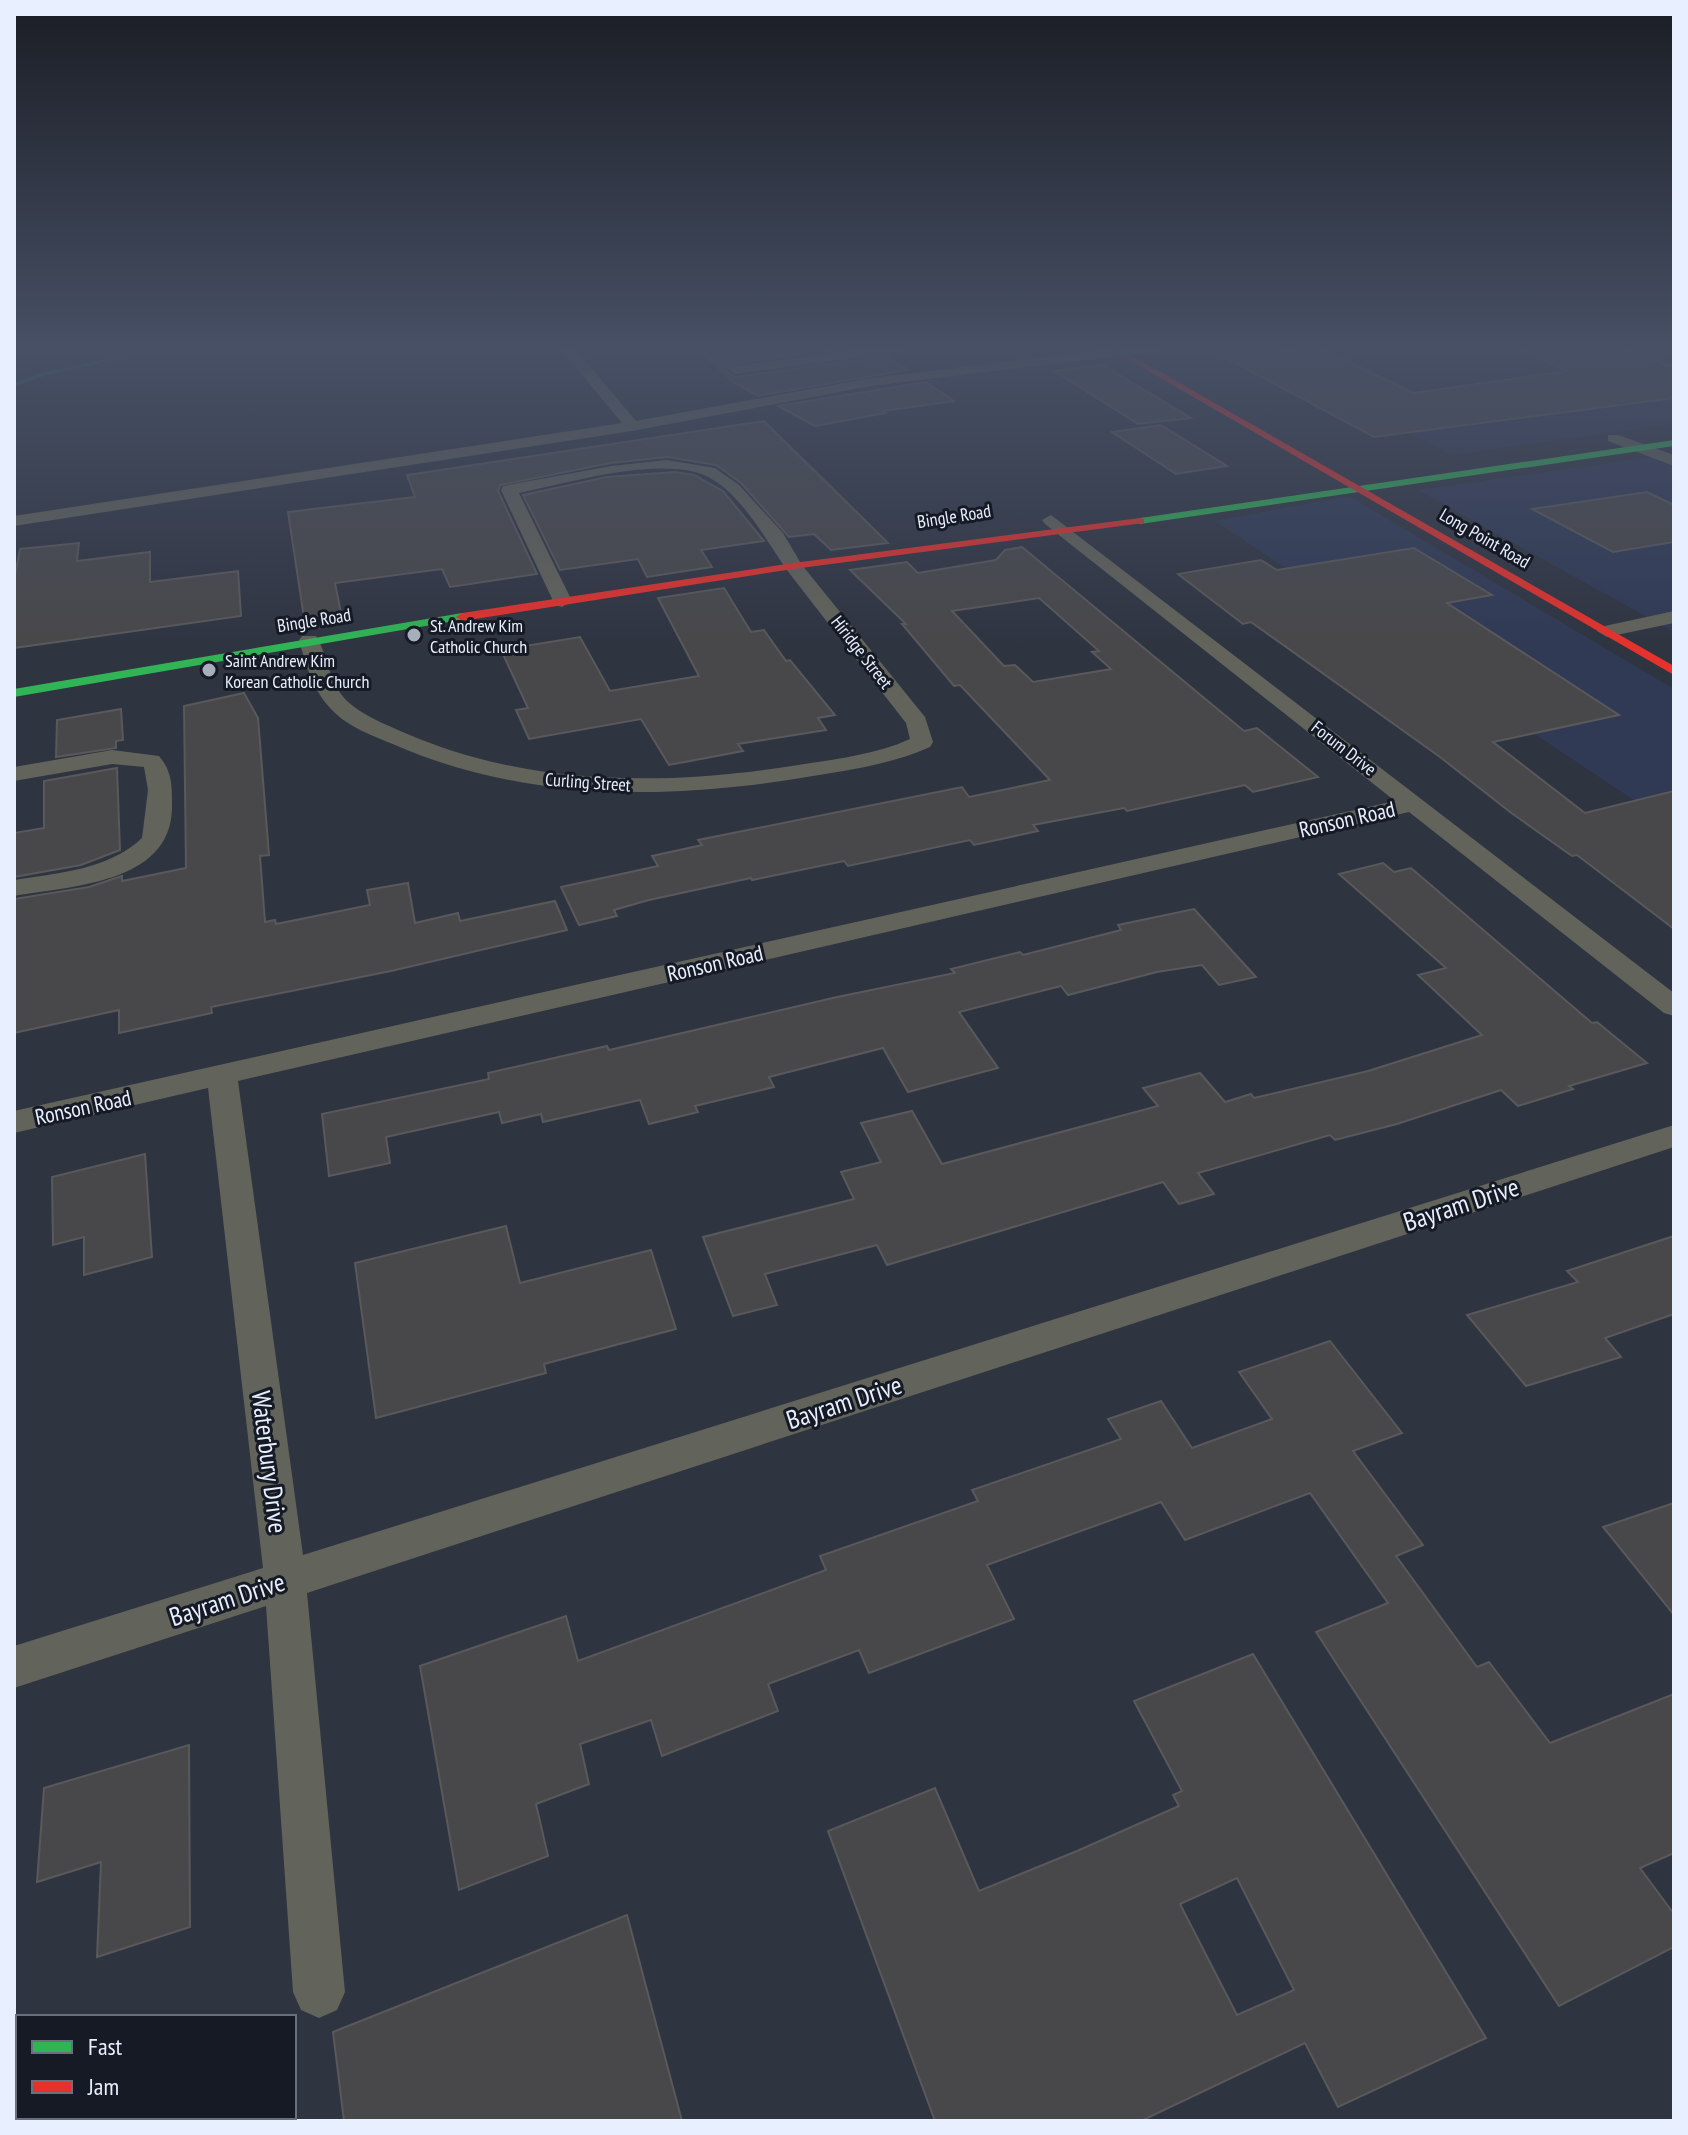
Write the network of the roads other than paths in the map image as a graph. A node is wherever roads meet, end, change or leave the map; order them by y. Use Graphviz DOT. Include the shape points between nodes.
graph roads {
  1 [pos="504,446"];
  2 [pos="1280,446"];
  3 [pos="1319,446"];
  4 [pos="1561,446"];
  5 [pos="1632,446"];
  6 [pos="1655,446"];
  7 [pos="1638,448"];
  8 [pos="1674,461"];
  9 [pos="1370,474"];
  10 [pos="1338,479"];
  11 [pos="1392,486"];
  12 [pos="1358,491"];
  13 [pos="1414,498"];
  14 [pos="14,521"];
  15 [pos="1058,526"];
  16 [pos="802,564"];
  17 [pos="562,601"];
  18 [pos="1614,610"];
  19 [pos="1674,617"];
  20 [pos="1639,624"];
  21 [pos="1607,631"];
  22 [pos="1662,637"];
  23 [pos="309,640"];
  24 [pos="1674,671"];
  25 [pos="14,693"];
  26 [pos="922,742"];
  27 [pos="15,766"];
  28 [pos="1416,803"];
  29 [pos="14,888"];
  30 [pos="1674,1007"];
  31 [pos="222,1076"];
  32 [pos="14,1122"];
  33 [pos="1674,1136"];
  34 [pos="285,1580"];
  35 [pos="14,1667"];
  36 [pos="319,1992"];
  1 -- 14 [label="street"];
  2 -- 10 [label="main road, Long Point Road"];
  3 -- 9 [label="main road, Long Point Road"];
  4 -- 9 [label="main road, Bingle Road"];
  5 -- 7 [label="street"];
  6 -- 7 [label="main road, Bingle Road"];
  7 -- 8 [label="street"];
  7 -- 11 [label="main road, Bingle Road"];
  9 -- 10 [label="main road, Bingle Road"];
  9 -- 11 [label="main road, Long Point Road"];
  10 -- 12 [label="main road, Long Point Road"];
  10 -- 15 [label="main road, Bingle Road"];
  11 -- 12 [label="main road, Bingle Road"];
  11 -- 13 [label="main road, Long Point Road"];
  12 -- 15 [label="main road, Bingle Road"];
  12 -- 21 [label="main road, Long Point Road"];
  15 -- 16 [label="main road, Bingle Road"];
  15 -- 28 [label="street, Forum Drive"];
  16 -- 17 [label="main road, Bingle Road"];
  16 -- 17 [label="street, Hiridge Street" via="723,479 706,469 646,466 509,490"];
  16 -- 26 [label="street, Hiridge Street" via="917,722"];
  17 -- 23 [label="main road, Bingle Road"];
  18 -- 20 [label="main road"];
  19 -- 20 [label="street"];
  20 -- 21 [label="street"];
  20 -- 22 [label="main road"];
  21 -- 24 [label="main road, Long Point Road"];
  23 -- 25 [label="main road, Bingle Road"];
  23 -- 26 [label="street, Curling Street" via="321,683 349,714 427,754 511,776 628,785 721,783 880,757"];
  27 -- 29 [label="street" via="141,757 160,775 159,825 141,853 103,870"];
  28 -- 30 [label="street, Forum Drive"];
  28 -- 31 [label="street, Ronson Road"];
  31 -- 32 [label="street, Ronson Road"];
  31 -- 34 [label="street, Waterbury Drive"];
  33 -- 34 [label="street, Bayram Drive"];
  34 -- 35 [label="street, Bayram Drive"];
  34 -- 36 [label="street, Waterbury Drive"];
}
